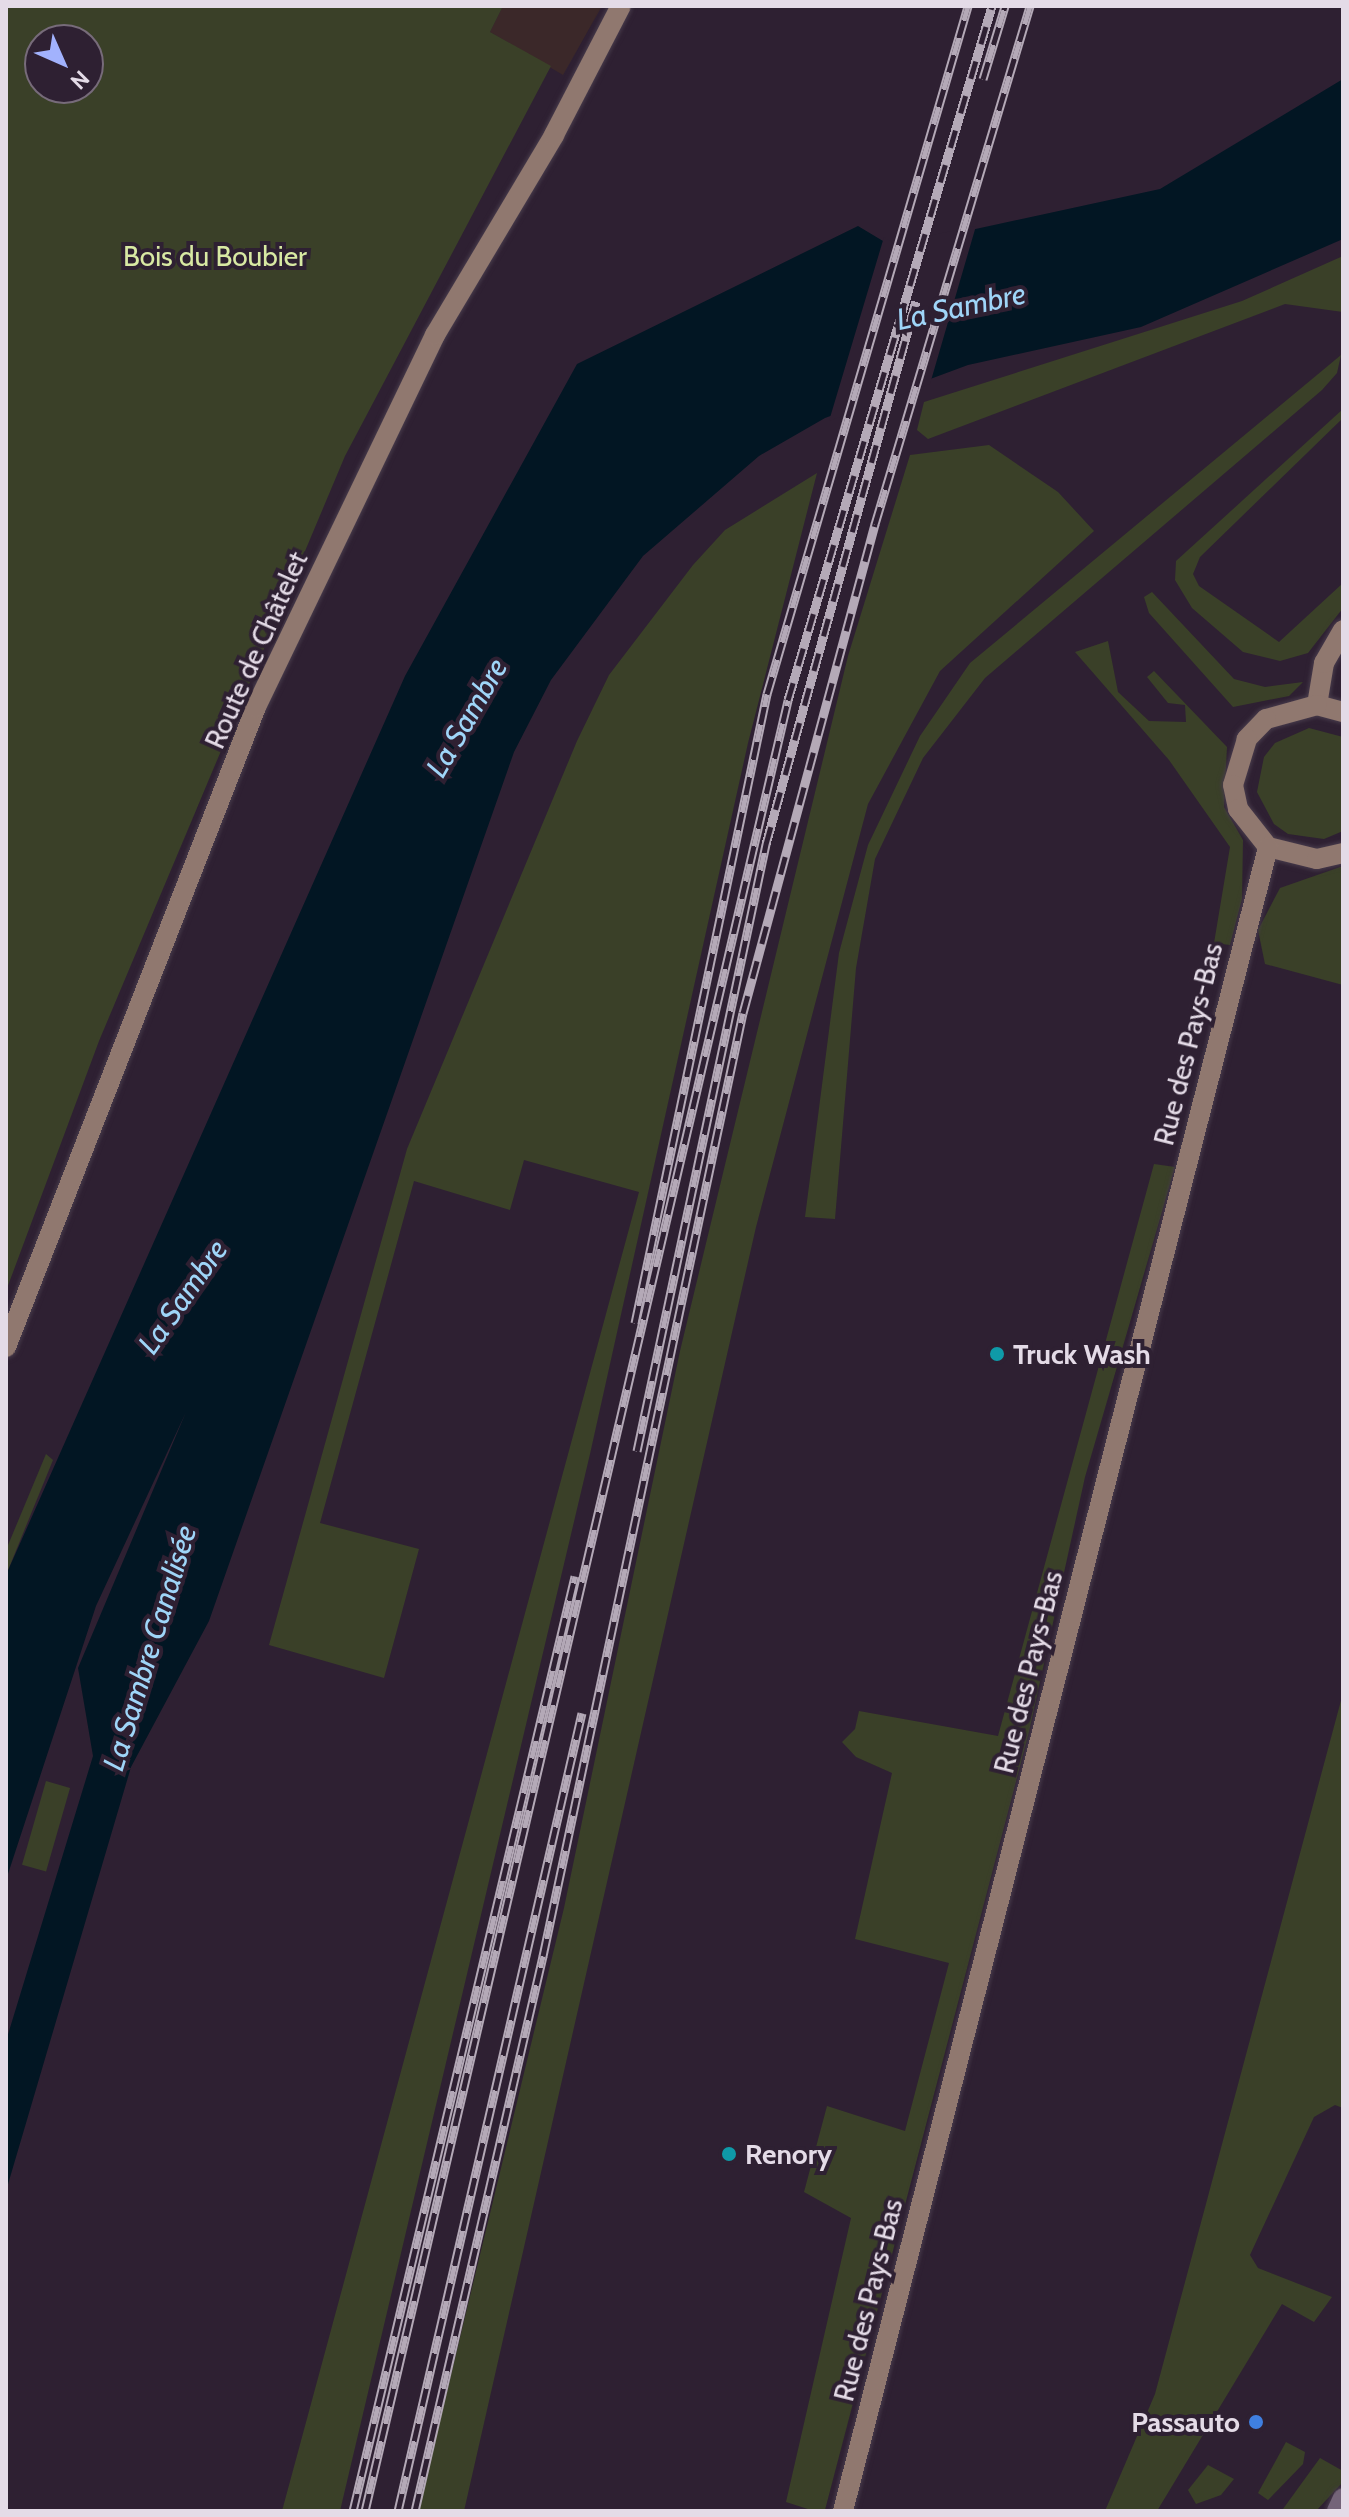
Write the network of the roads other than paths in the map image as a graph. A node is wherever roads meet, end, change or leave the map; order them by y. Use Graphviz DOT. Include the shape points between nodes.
graph roads {
  1 [pos="621,6"];
  2 [pos="1343,630"];
  3 [pos="1317,705"];
  4 [pos="1343,712"];
  5 [pos="1268,847"];
  6 [pos="1343,853"];
  7 [pos="6,1347"];
  8 [pos="1343,2498"];
  9 [pos="843,2511"];
  10 [pos="1337,2511"];
  1 -- 7 [label="street, Route de Châtelet" via="554,135 435,335 256,707"];
  2 -- 3 [label="street" via="1324,663"];
  3 -- 4 [label="street"];
  3 -- 5 [label="street" via="1266,719 1237,761 1238,809"];
  5 -- 6 [label="street" via="1317,859"];
  5 -- 9 [label="street, Rue des Pays-Bas"];
  8 -- 10 [label="street"];
}
